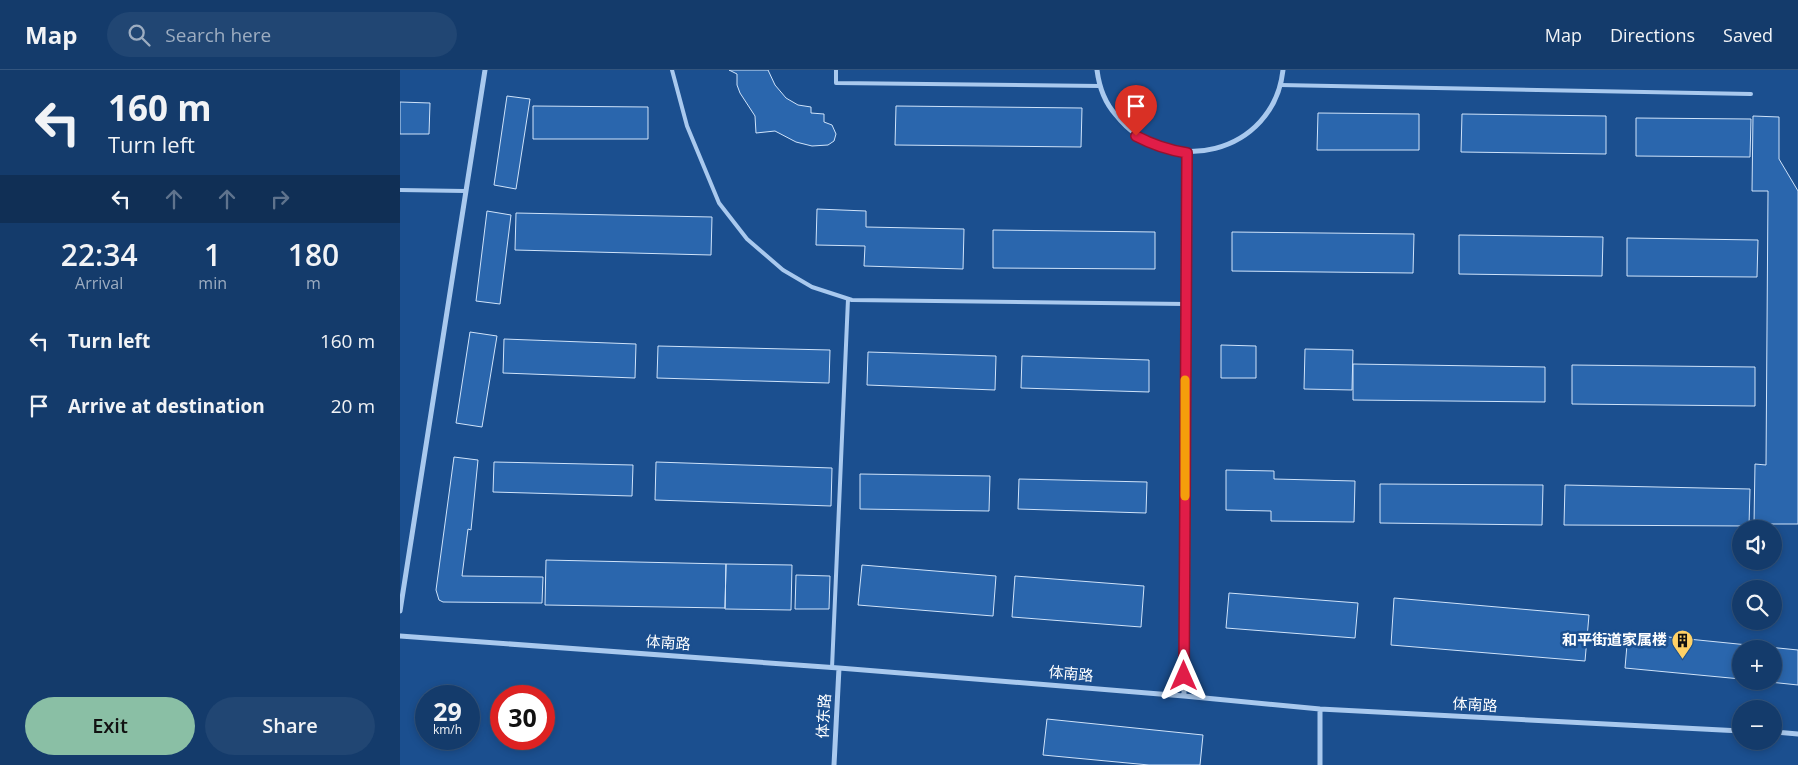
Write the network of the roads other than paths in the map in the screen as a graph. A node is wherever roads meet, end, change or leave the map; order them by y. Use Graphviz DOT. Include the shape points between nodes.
graph roads {
  1 [pos="486,70"];
  2 [pos="672,70"];
  3 [pos="836,70"];
  4 [pos="1097,70"];
  5 [pos="1283,70"];
  6 [pos="1280,85"];
  7 [pos="1100,86"];
  8 [pos="1751,94"];
  9 [pos="1187,153"];
  10 [pos="400,190"];
  11 [pos="465,191"];
  12 [pos="848,299"];
  13 [pos="1186,304"];
  14 [pos="400,611"];
  15 [pos="400,636"];
  16 [pos="832,668"];
  17 [pos="839,668"];
  18 [pos="1184,696"];
  19 [pos="1320,709"];
  20 [pos="1732,731"];
  21 [pos="1782,733"];
  22 [pos="1798,734"];
  23 [pos="834,765"];
  24 [pos="1320,765"];
  1 -- 11 [label="street"];
  2 -- 12 [label="lane" via="686,126 719,204 747,239 783,270 812,287"];
  3 -- 7 [label="lane" via="836,83"];
  4 -- 7 [label="street"];
  5 -- 6 [label="street"];
  6 -- 8 [label="lane"];
  6 -- 9 [label="street" via="1268,112 1240,138 1224,146"];
  7 -- 9 [label="street" via="1111,110 1136,136 1169,150"];
  9 -- 13 [label="street"];
  10 -- 11 [label="lane"];
  11 -- 14 [label="street"];
  12 -- 13 [label="lane"];
  12 -- 16 [label="lane"];
  13 -- 18 [label="street"];
  15 -- 16 [label="street, 体南路"];
  16 -- 17 [label="street, 体南路"];
  17 -- 18 [label="street, 体南路"];
  17 -- 23 [label="street, 体东路"];
  18 -- 19 [label="street, 体南路"];
  19 -- 20 [label="street, 体南路"];
  19 -- 24 [label="street"];
  21 -- 22 [label="street"];
}
